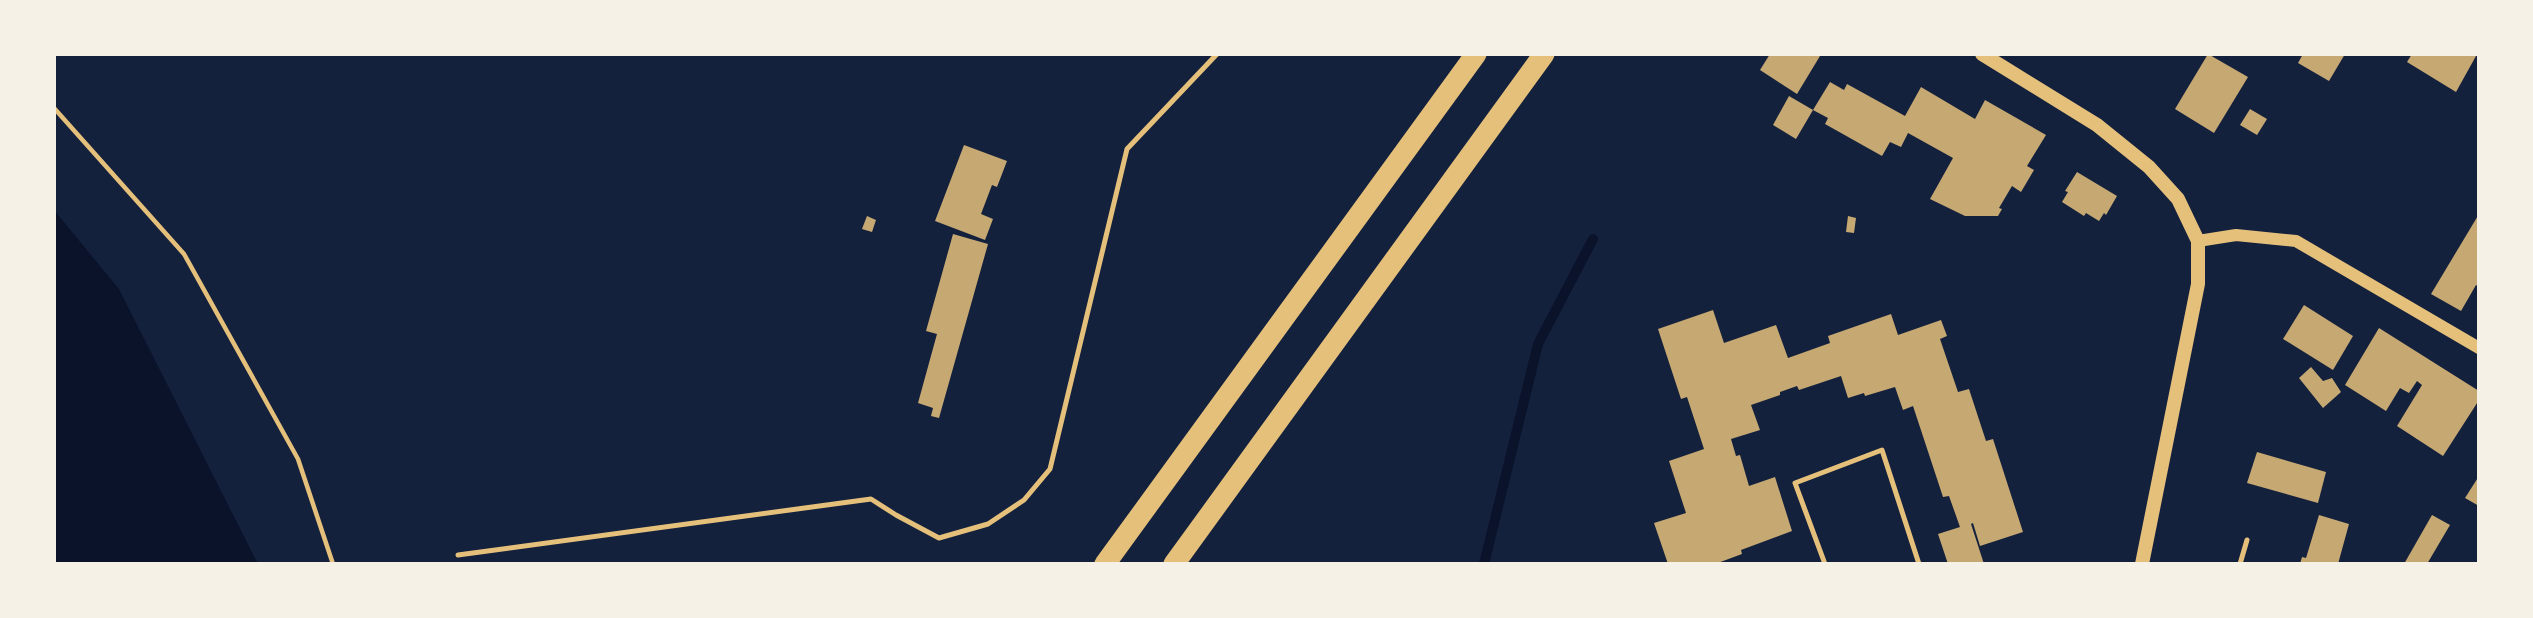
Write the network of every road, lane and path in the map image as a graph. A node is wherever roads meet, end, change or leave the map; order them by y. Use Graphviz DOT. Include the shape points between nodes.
graph roads {
  1 [pos="1217,54"];
  2 [pos="1476,54"];
  3 [pos="1544,54"];
  4 [pos="1982,54"];
  5 [pos="54,108"];
  6 [pos="2198,241"];
  7 [pos="2479,348"];
  8 [pos="2247,540"];
  9 [pos="458,555"];
  10 [pos="333,564"];
  11 [pos="1105,564"];
  12 [pos="1174,564"];
  13 [pos="1825,564"];
  14 [pos="1919,564"];
  15 [pos="2142,564"];
  16 [pos="2240,564"];
  1 -- 9 [label="lane" via="1127,149 1049,469 1024,499 988,524 939,538 871,499"];
  2 -- 11 [label="highway"];
  3 -- 12 [label="highway"];
  4 -- 6 [label="main road" via="2097,125 2149,167 2178,199"];
  5 -- 10 [label="path" via="184,254 298,460"];
  6 -- 7 [label="street" via="2236,234 2296,241"];
  6 -- 15 [label="main road" via="2197,284"];
  8 -- 16 [label="lane"];
  13 -- 14 [label="lane" via="1795,483 1882,450"];
}
